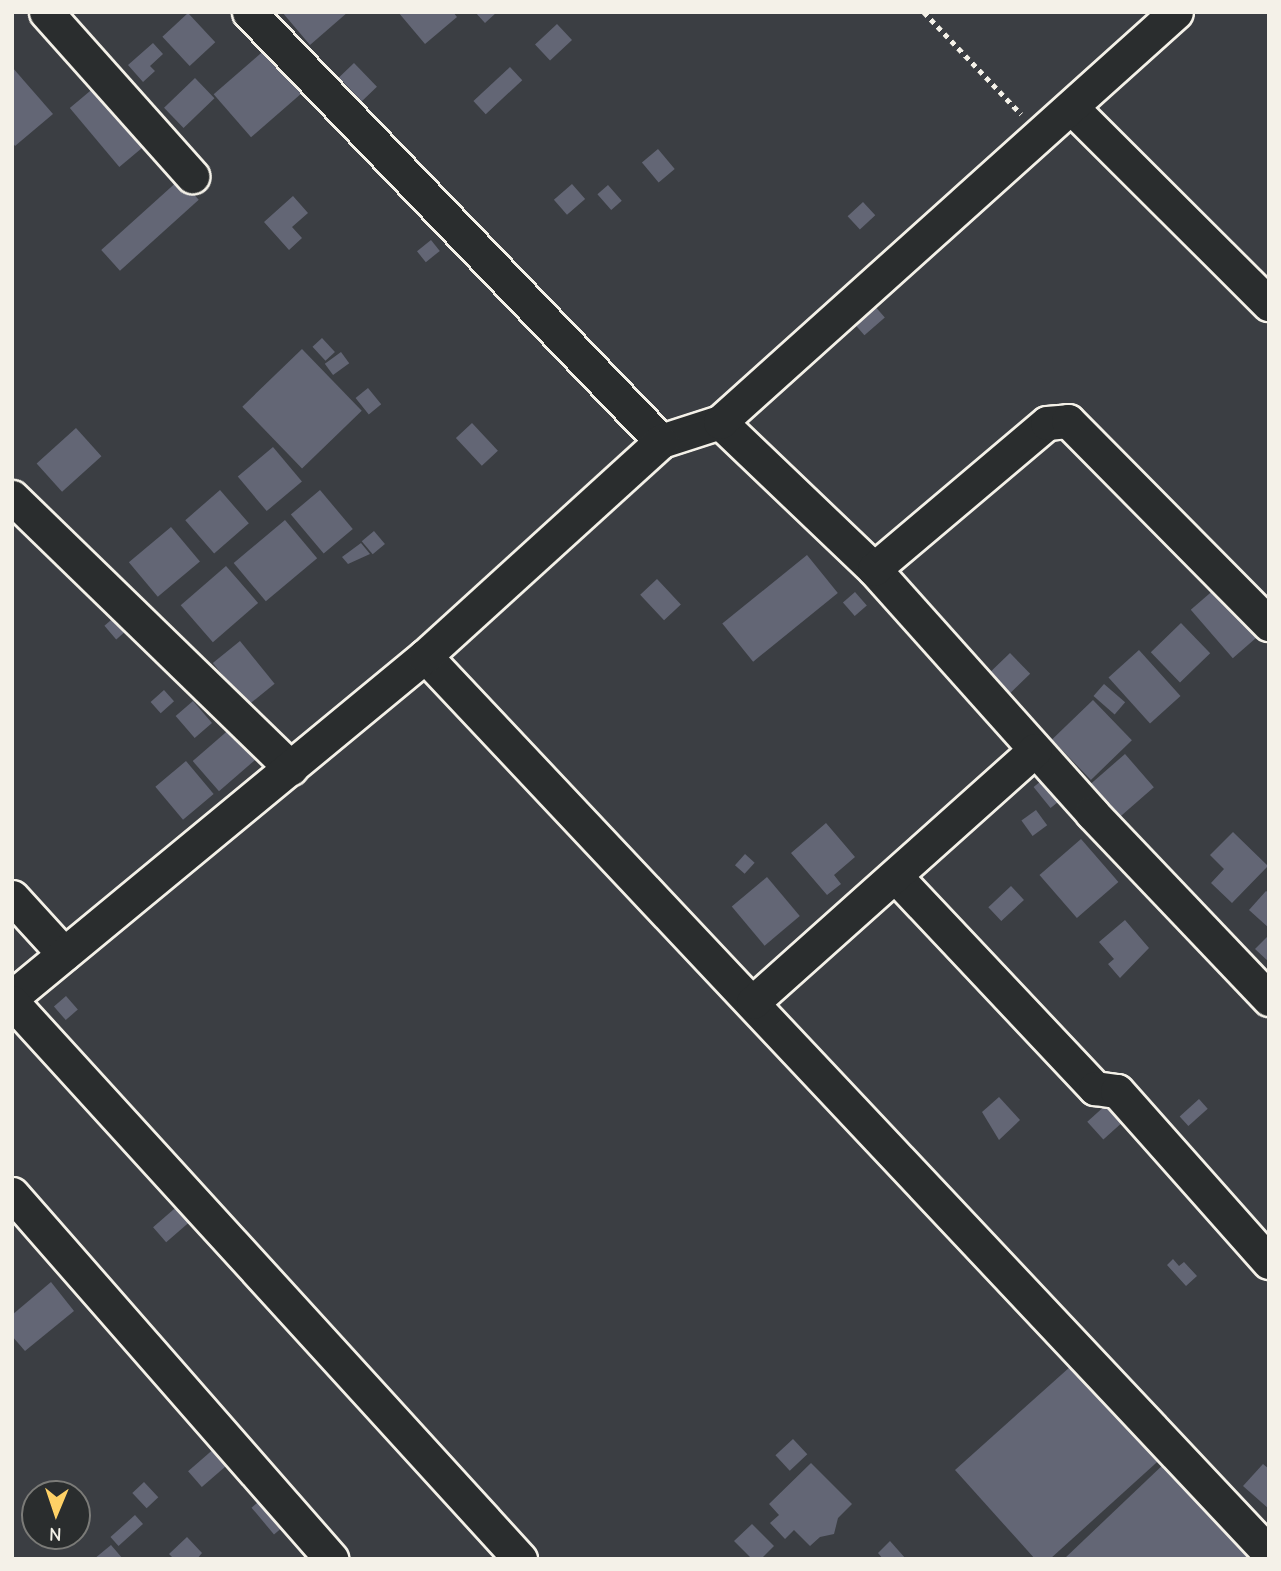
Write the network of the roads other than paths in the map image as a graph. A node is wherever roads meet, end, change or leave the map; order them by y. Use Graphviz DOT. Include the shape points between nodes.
graph roads {
  1 [pos="46,12"];
  2 [pos="249,12"];
  3 [pos="1176,12"];
  4 [pos="1072,108"];
  5 [pos="192,176"];
  6 [pos="1269,304"];
  7 [pos="720,422"];
  8 [pos="662,441"];
  9 [pos="12,497"];
  10 [pos="874,569"];
  11 [pos="1269,624"];
  12 [pos="425,656"];
  13 [pos="1035,750"];
  14 [pos="291,768"];
  15 [pos="897,878"];
  16 [pos="12,897"];
  17 [pos="64,954"];
  18 [pos="1269,999"];
  19 [pos="12,1000"];
  20 [pos="753,1002"];
  21 [pos="12,1194"];
  22 [pos="1269,1262"];
  23 [pos="1269,1553"];
  24 [pos="332,1559"];
  25 [pos="520,1559"];
  1 -- 5 [label="street"];
  2 -- 8 [label="street"];
  3 -- 4 [label="street"];
  4 -- 6 [label="street"];
  4 -- 7 [label="street"];
  7 -- 8 [label="street"];
  7 -- 10 [label="street"];
  8 -- 12 [label="street"];
  9 -- 14 [label="street"];
  10 -- 11 [label="street" via="1047,423 1068,421"];
  10 -- 13 [label="street"];
  12 -- 14 [label="street"];
  12 -- 20 [label="street"];
  13 -- 15 [label="street"];
  13 -- 18 [label="street"];
  14 -- 17 [label="street"];
  15 -- 20 [label="street"];
  15 -- 22 [label="street" via="1095,1088 1117,1091"];
  16 -- 17 [label="street"];
  17 -- 19 [label="street"];
  19 -- 25 [label="street"];
  20 -- 23 [label="street"];
  21 -- 24 [label="street"];
}
